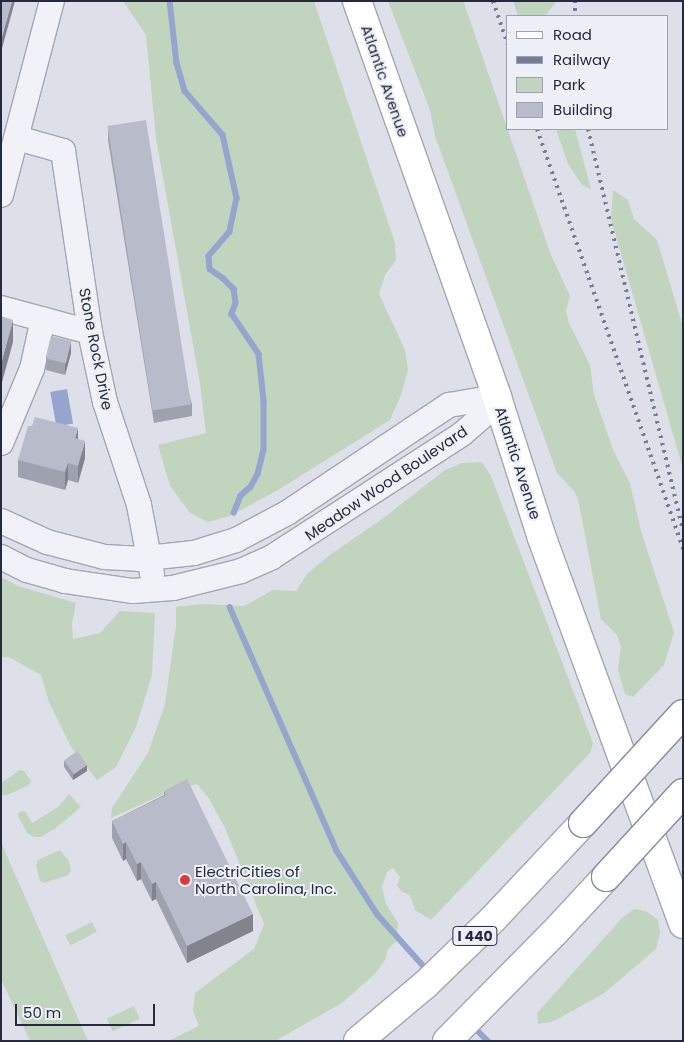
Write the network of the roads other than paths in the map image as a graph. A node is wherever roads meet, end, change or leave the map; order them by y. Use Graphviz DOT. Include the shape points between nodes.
graph roads {
  1 [pos="52,1"];
  2 [pos="357,1"];
  3 [pos="17,138"];
  4 [pos="1,195"];
  5 [pos="1,308"];
  6 [pos="43,319"];
  7 [pos="90,332"];
  8 [pos="497,397"];
  9 [pos="1,443"];
  10 [pos="345,476"];
  11 [pos="360,502"];
  12 [pos="1,521"];
  13 [pos="1,557"];
  14 [pos="150,559"];
  15 [pos="154,590"];
  16 [pos="683,714"];
  17 [pos="683,794"];
  18 [pos="683,924"];
  19 [pos="358,1041"];
  20 [pos="447,1041"];
  1 -- 3 [label="street"];
  2 -- 8 [label="main road, Atlantic Avenue"];
  3 -- 4 [label="street"];
  3 -- 7 [label="street, Stone Rock Drive" via="63,151"];
  5 -- 6 [label="street"];
  6 -- 7 [label="street"];
  6 -- 9 [label="street" via="32,369"];
  7 -- 14 [label="street, Stone Rock Drive" via="105,402 139,505"];
  8 -- 10 [label="street, Meadow Wood Boulevard" via="449,406"];
  8 -- 11 [label="street, Meadow Wood Boulevard" via="486,413 462,434"];
  8 -- 18 [label="main road, Atlantic Avenue" via="542,538"];
  10 -- 11 [label="street"];
  10 -- 14 [label="street, Meadow Wood Boulevard" via="287,513 236,540 194,553"];
  11 -- 15 [label="street, Meadow Wood Boulevard" via="272,557 241,571"];
  12 -- 14 [label="street, Meadow Wood Boulevard" via="29,536 74,551 104,557"];
  13 -- 15 [label="street, Meadow Wood Boulevard" via="27,570 65,581 133,591"];
  14 -- 15 [label="street, Stone Rock Drive"];
  16 -- 19 [label="main road, I 440, bridge" via="493,919 426,984"];
  17 -- 20 [label="main road, bridge" via="553,934"];
}
